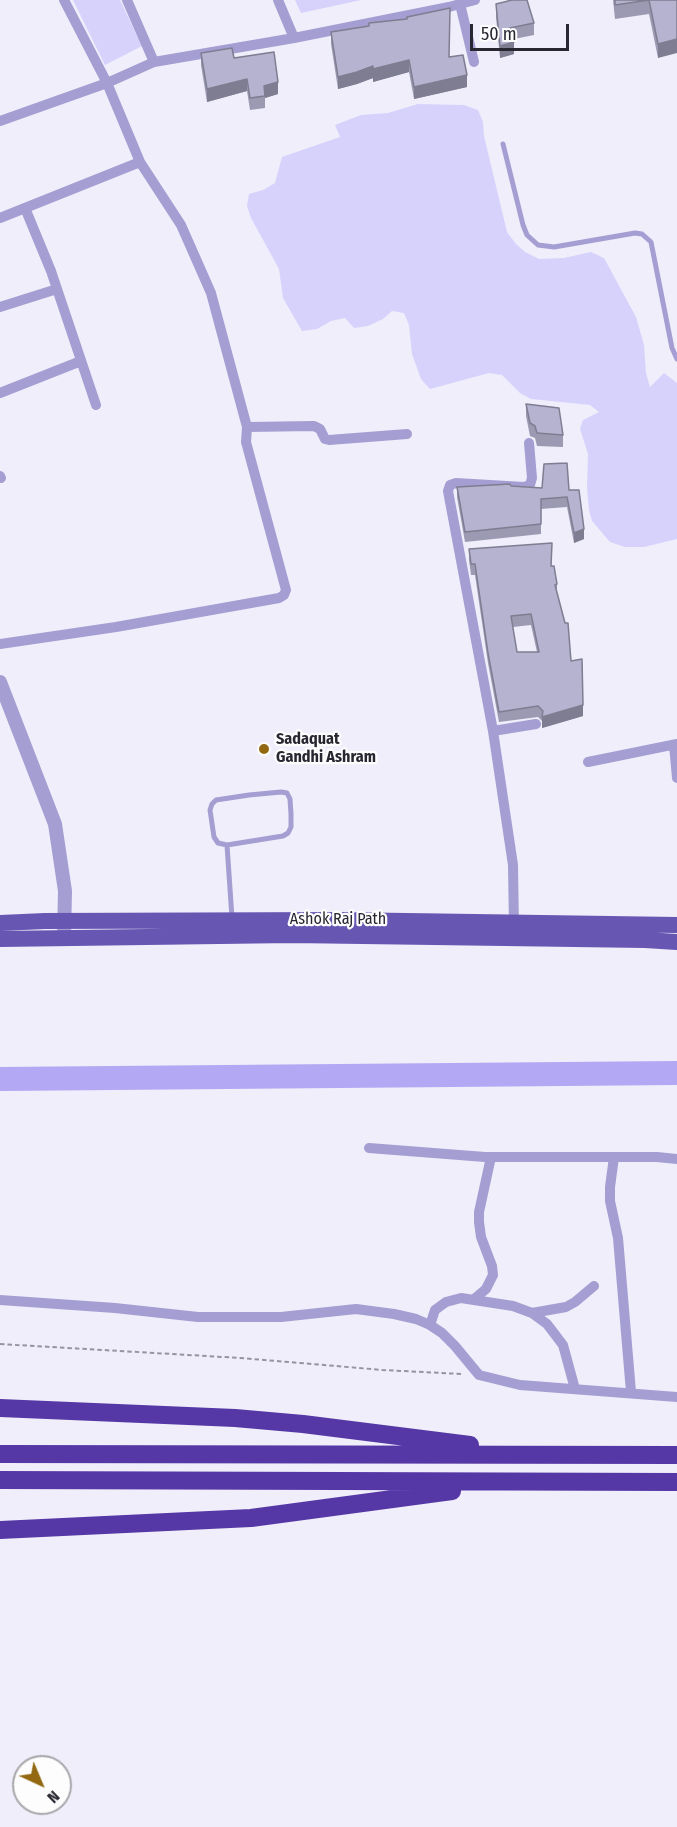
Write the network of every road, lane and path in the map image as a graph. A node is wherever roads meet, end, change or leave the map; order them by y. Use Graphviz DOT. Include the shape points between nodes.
graph roads {
  1 [pos="64,0"];
  2 [pos="127,0"];
  3 [pos="279,0"];
  4 [pos="475,0"];
  5 [pos="452,4"];
  6 [pos="294,38"];
  7 [pos="154,62"];
  8 [pos="474,63"];
  9 [pos="107,83"];
  10 [pos="0,121"];
  11 [pos="503,144"];
  12 [pos="141,162"];
  13 [pos="26,208"];
  14 [pos="0,218"];
  15 [pos="57,289"];
  16 [pos="0,307"];
  17 [pos="677,358"];
  18 [pos="81,361"];
  19 [pos="0,393"];
  20 [pos="96,405"];
  21 [pos="247,427"];
  22 [pos="407,434"];
  23 [pos="529,443"];
  24 [pos="0,644"];
  25 [pos="1,687"];
  26 [pos="536,724"];
  27 [pos="493,731"];
  28 [pos="675,744"];
  29 [pos="588,762"];
  30 [pos="677,778"];
  31 [pos="227,845"];
  32 [pos="0,924"];
  33 [pos="677,925"];
  34 [pos="233,928"];
  35 [pos="64,930"];
  36 [pos="514,930"];
  37 [pos="0,939"];
  38 [pos="677,942"];
  39 [pos="369,1148"];
  40 [pos="491,1157"];
  41 [pos="614,1157"];
  42 [pos="677,1159"];
  43 [pos="594,1286"];
  44 [pos="0,1300"];
  45 [pos="473,1300"];
  46 [pos="532,1313"];
  47 [pos="430,1325"];
  48 [pos="0,1344"];
  49 [pos="479,1375"];
  50 [pos="575,1389"];
  51 [pos="631,1392"];
  52 [pos="677,1397"];
  53 [pos="0,1408"];
  54 [pos="0,1454"];
  55 [pos="549,1455"];
  56 [pos="677,1455"];
  57 [pos="0,1480"];
  58 [pos="519,1482"];
  59 [pos="677,1482"];
  60 [pos="0,1530"];
  1 -- 9 [label="street"];
  2 -- 7 [label="street"];
  3 -- 6 [label="street"];
  4 -- 5 [label="street"];
  5 -- 6 [label="street"];
  5 -- 8 [label="street"];
  6 -- 7 [label="street"];
  7 -- 9 [label="street"];
  9 -- 10 [label="street"];
  9 -- 12 [label="street"];
  11 -- 17 [label="lane" via="523,225 538,245 554,247 635,233 647,237"];
  12 -- 13 [label="street"];
  12 -- 21 [label="street" via="181,225 211,293"];
  13 -- 14 [label="street"];
  13 -- 15 [label="street"];
  15 -- 16 [label="street"];
  15 -- 18 [label="street"];
  18 -- 19 [label="street"];
  18 -- 20 [label="street"];
  21 -- 22 [label="street" via="317,427 329,440"];
  21 -- 24 [label="street" via="246,442 285,584 284,595"];
  23 -- 27 [label="street" via="530,485 456,483 448,491"];
  25 -- 35 [label="street" via="55,824 65,891"];
  26 -- 27 [label="street"];
  27 -- 36 [label="street" via="513,865"];
  28 -- 29 [label="street"];
  28 -- 30 [label="street"];
  31 -- 31 [label="lane" via="218,843 214,837 210,810 216,800 287,793 291,814 288,833"];
  31 -- 34 [label="lane"];
  32 -- 35 [label="main road, Ashok Raj Path"];
  33 -- 36 [label="main road, Ashok Raj Path"];
  34 -- 35 [label="main road, Ashok Raj Path"];
  34 -- 36 [label="main road, Ashok Raj Path"];
  35 -- 37 [label="main road, Ashok Raj Path"];
  36 -- 38 [label="main road, Ashok Raj Path"];
  39 -- 40 [label="street"];
  40 -- 41 [label="street"];
  40 -- 45 [label="street" via="479,1222 493,1275 486,1289"];
  41 -- 42 [label="street"];
  41 -- 51 [label="street" via="610,1201 618,1238"];
  43 -- 46 [label="street" via="566,1307"];
  44 -- 47 [label="street" via="198,1317 281,1317 356,1309 394,1314"];
  45 -- 46 [label="street"];
  45 -- 47 [label="street" via="446,1302 435,1310"];
  46 -- 50 [label="street" via="547,1324 563,1345"];
  47 -- 49 [label="street" via="455,1346"];
  48 -- 49 [label="path"];
  49 -- 50 [label="street" via="520,1385"];
  50 -- 51 [label="street"];
  51 -- 52 [label="street"];
  53 -- 55 [label="highway" via="247,1419"];
  54 -- 55 [label="highway"];
  55 -- 56 [label="highway"];
  57 -- 58 [label="highway"];
  58 -- 59 [label="highway"];
  58 -- 60 [label="highway" via="252,1518"];
}
